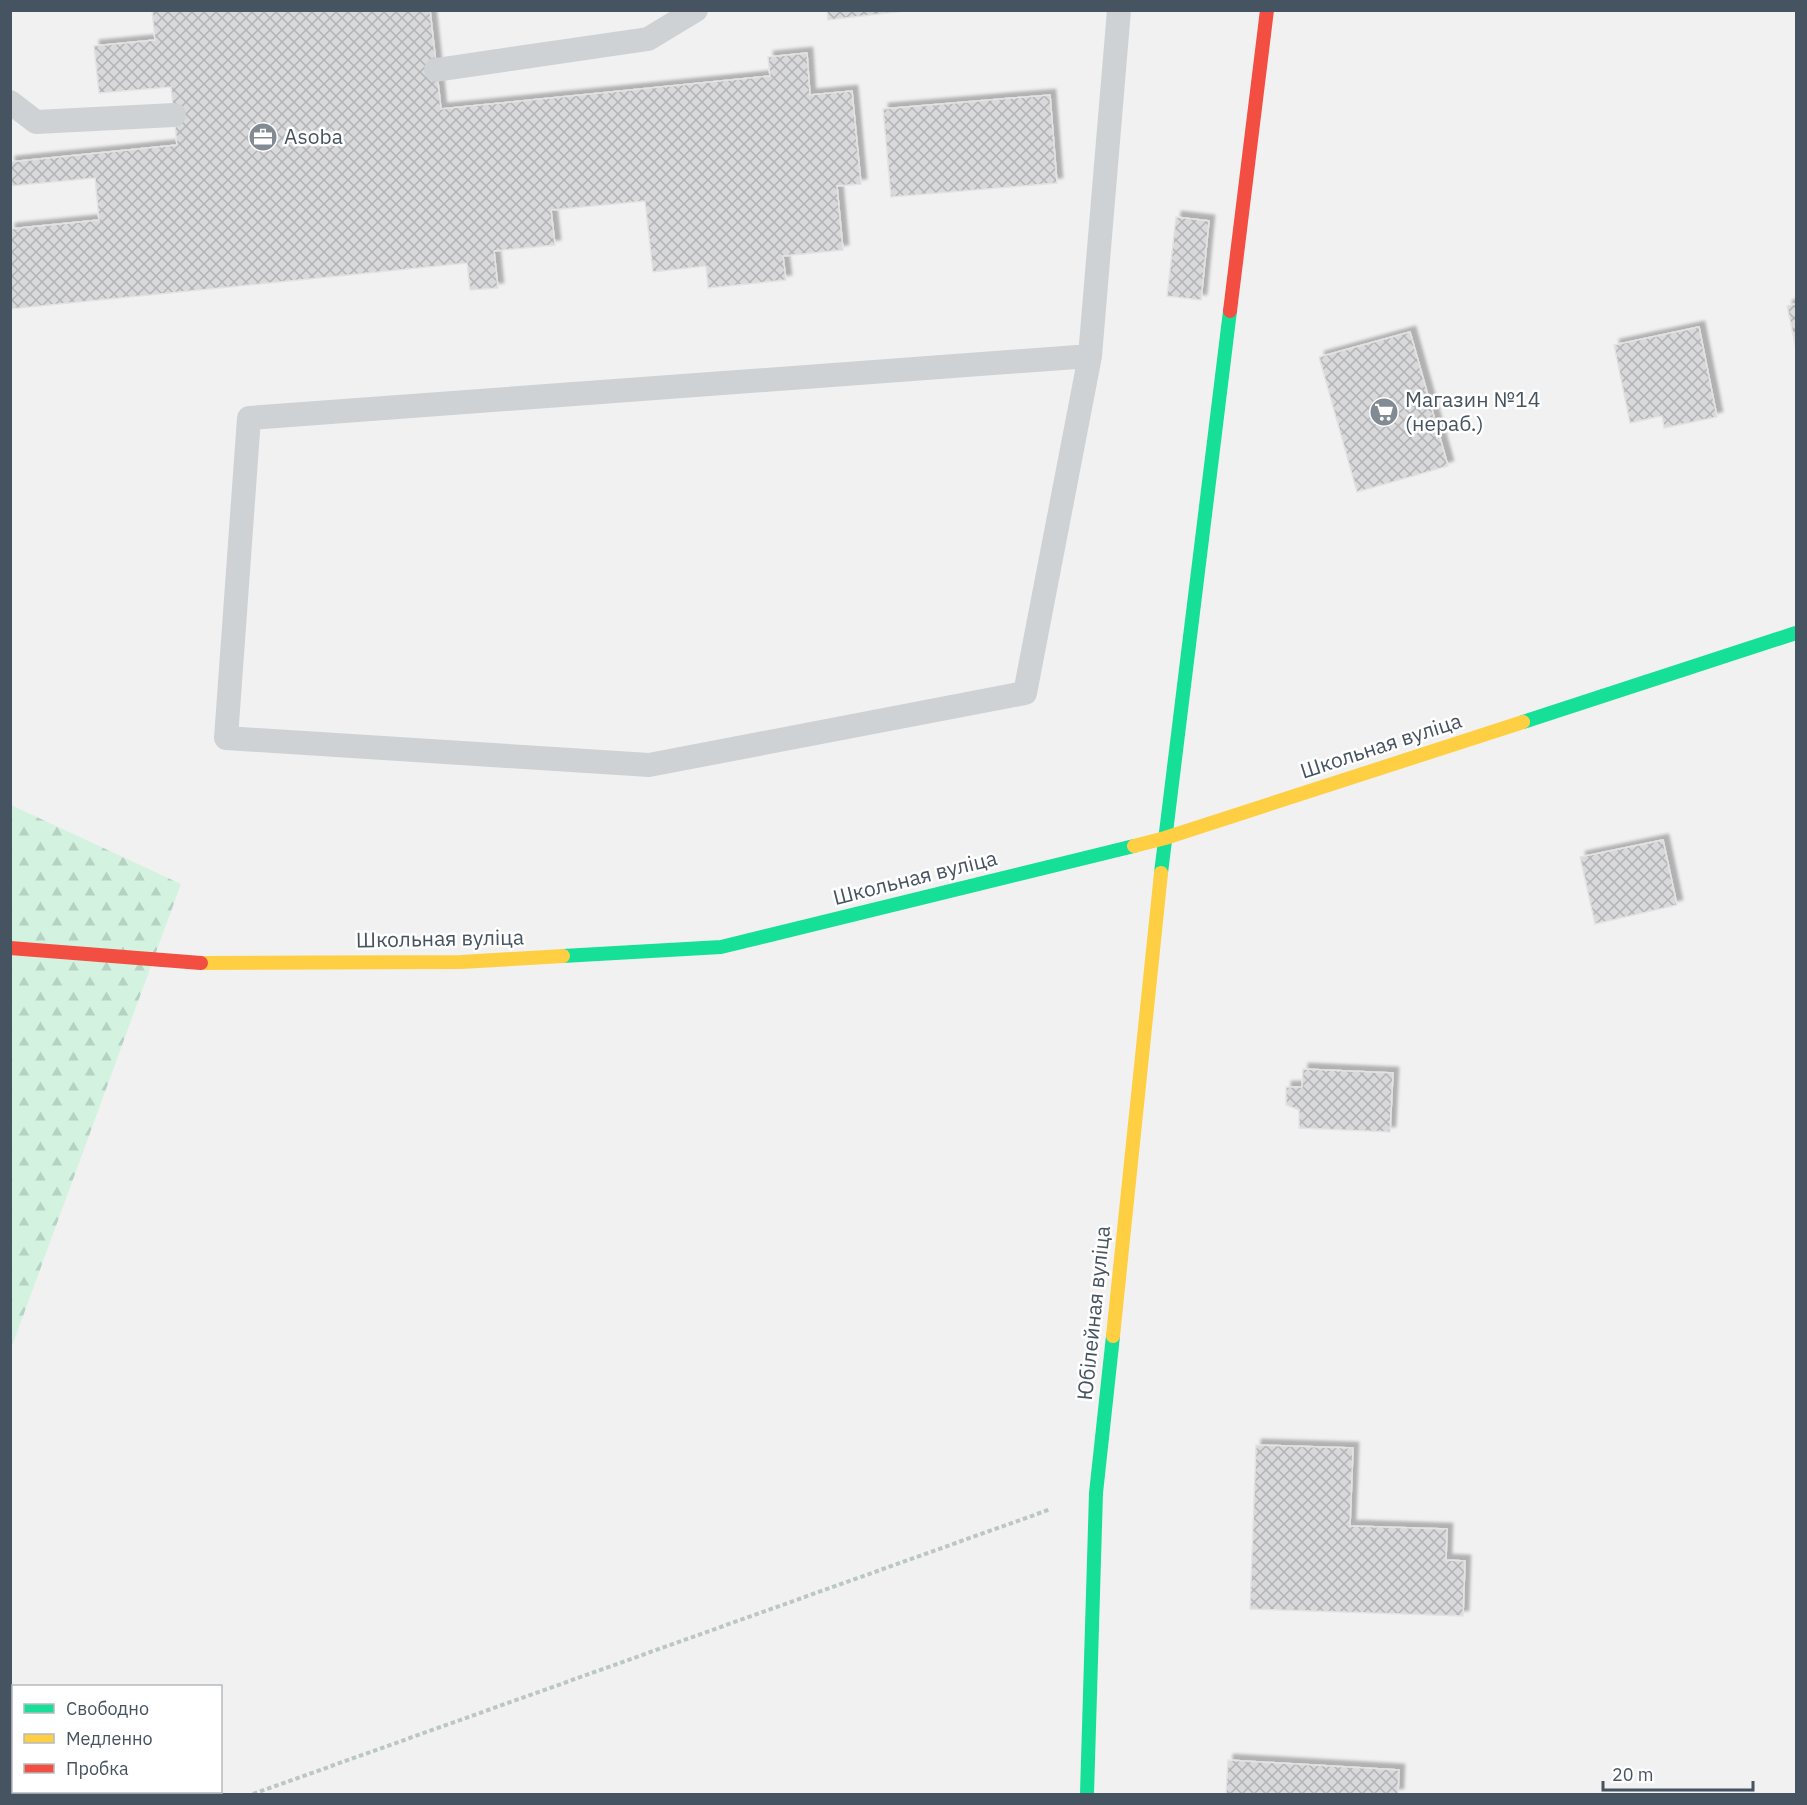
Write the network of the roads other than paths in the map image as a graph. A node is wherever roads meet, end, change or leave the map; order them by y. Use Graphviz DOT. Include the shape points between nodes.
graph roads {
  1 [pos="696,10"];
  2 [pos="1119,10"];
  3 [pos="1267,10"];
  4 [pos="436,70"];
  5 [pos="10,102"];
  6 [pos="174,115"];
  7 [pos="1090,356"];
  8 [pos="1797,633"];
  9 [pos="1165,838"];
  10 [pos="10,948"];
  11 [pos="1087,1794"];
  1 -- 4 [label="lane" via="648,39"];
  2 -- 7 [label="lane"];
  3 -- 9 [label="street, Юбілейная вуліца"];
  5 -- 6 [label="lane" via="36,122"];
  7 -- 7 [label="lane" via="1025,693 649,765 226,738 249,418"];
  8 -- 9 [label="street, Школьная вуліца"];
  9 -- 10 [label="street, Школьная вуліца" via="721,947 461,962 211,963"];
  9 -- 11 [label="street, Юбілейная вуліца" via="1096,1493"];
}
